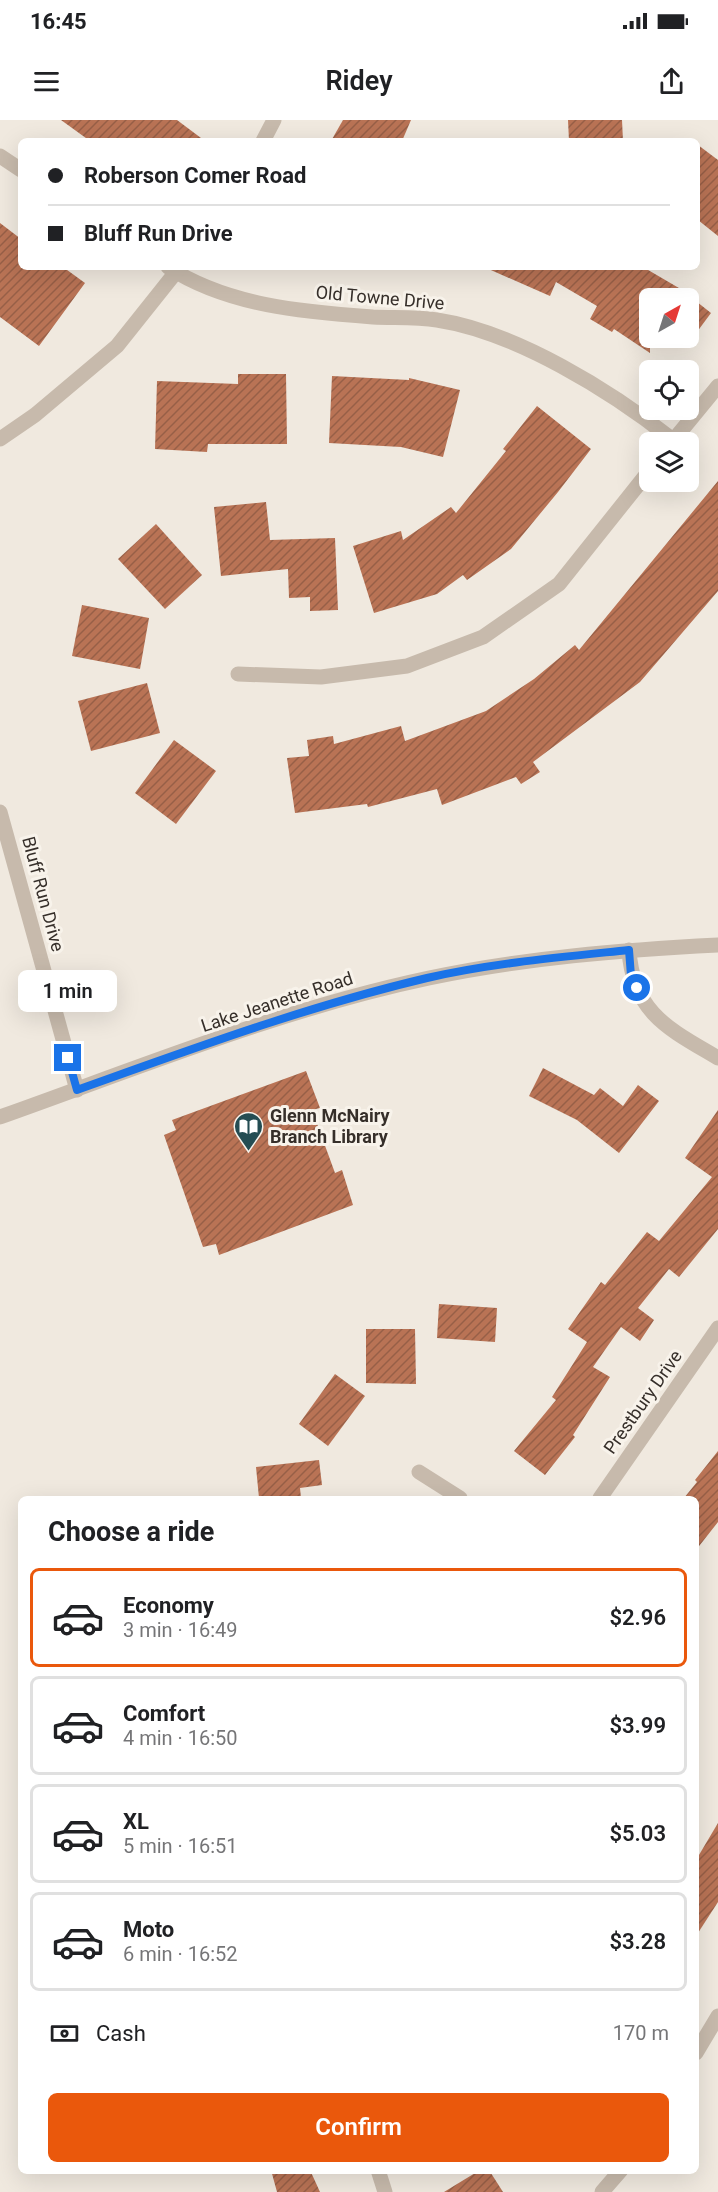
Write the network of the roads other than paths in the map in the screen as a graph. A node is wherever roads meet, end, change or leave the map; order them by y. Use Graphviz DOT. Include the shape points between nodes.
graph roads {
  1 [pos="274,120"];
  2 [pos="265,138"];
  3 [pos="0,156"];
  4 [pos="18,168"];
  5 [pos="174,270"];
  6 [pos="177,270"];
  7 [pos="718,386"];
  8 [pos="660,432"];
  9 [pos="680,432"];
  10 [pos="0,439"];
  11 [pos="639,484"];
  12 [pos="238,674"];
  13 [pos="0,812"];
  14 [pos="718,945"];
  15 [pos="629,950"];
  16 [pos="718,1058"];
  17 [pos="77,1090"];
  18 [pos="0,1117"];
  19 [pos="718,1328"];
  20 [pos="419,1472"];
  21 [pos="457,1496"];
  22 [pos="601,1496"];
  23 [pos="718,2016"];
  24 [pos="699,2048"];
  25 [pos="379,2174"];
  26 [pos="618,2174"];
  27 [pos="385,2192"];
  28 [pos="602,2192"];
  1 -- 2 [label="street"];
  3 -- 4 [label="street"];
  5 -- 10 [label="street" via="117,346"];
  6 -- 8 [label="street, Old Towne Drive" via="217,292 267,305 320,313 437,320 511,342 612,396"];
  7 -- 9 [label="street"];
  11 -- 12 [label="street" via="559,584 483,637 406,666 321,677"];
  13 -- 17 [label="street, Bluff Run Drive"];
  14 -- 15 [label="street, Lake Jeanette Road"];
  15 -- 16 [label="street" via="631,976 643,1000 677,1034"];
  15 -- 17 [label="street, Lake Jeanette Road" via="429,978 248,1030"];
  17 -- 18 [label="street, Lake Jeanette Road"];
  19 -- 22 [label="street, Prestbury Drive"];
  20 -- 21 [label="street"];
  23 -- 24 [label="street"];
  25 -- 27 [label="street"];
  26 -- 28 [label="street"];
}
